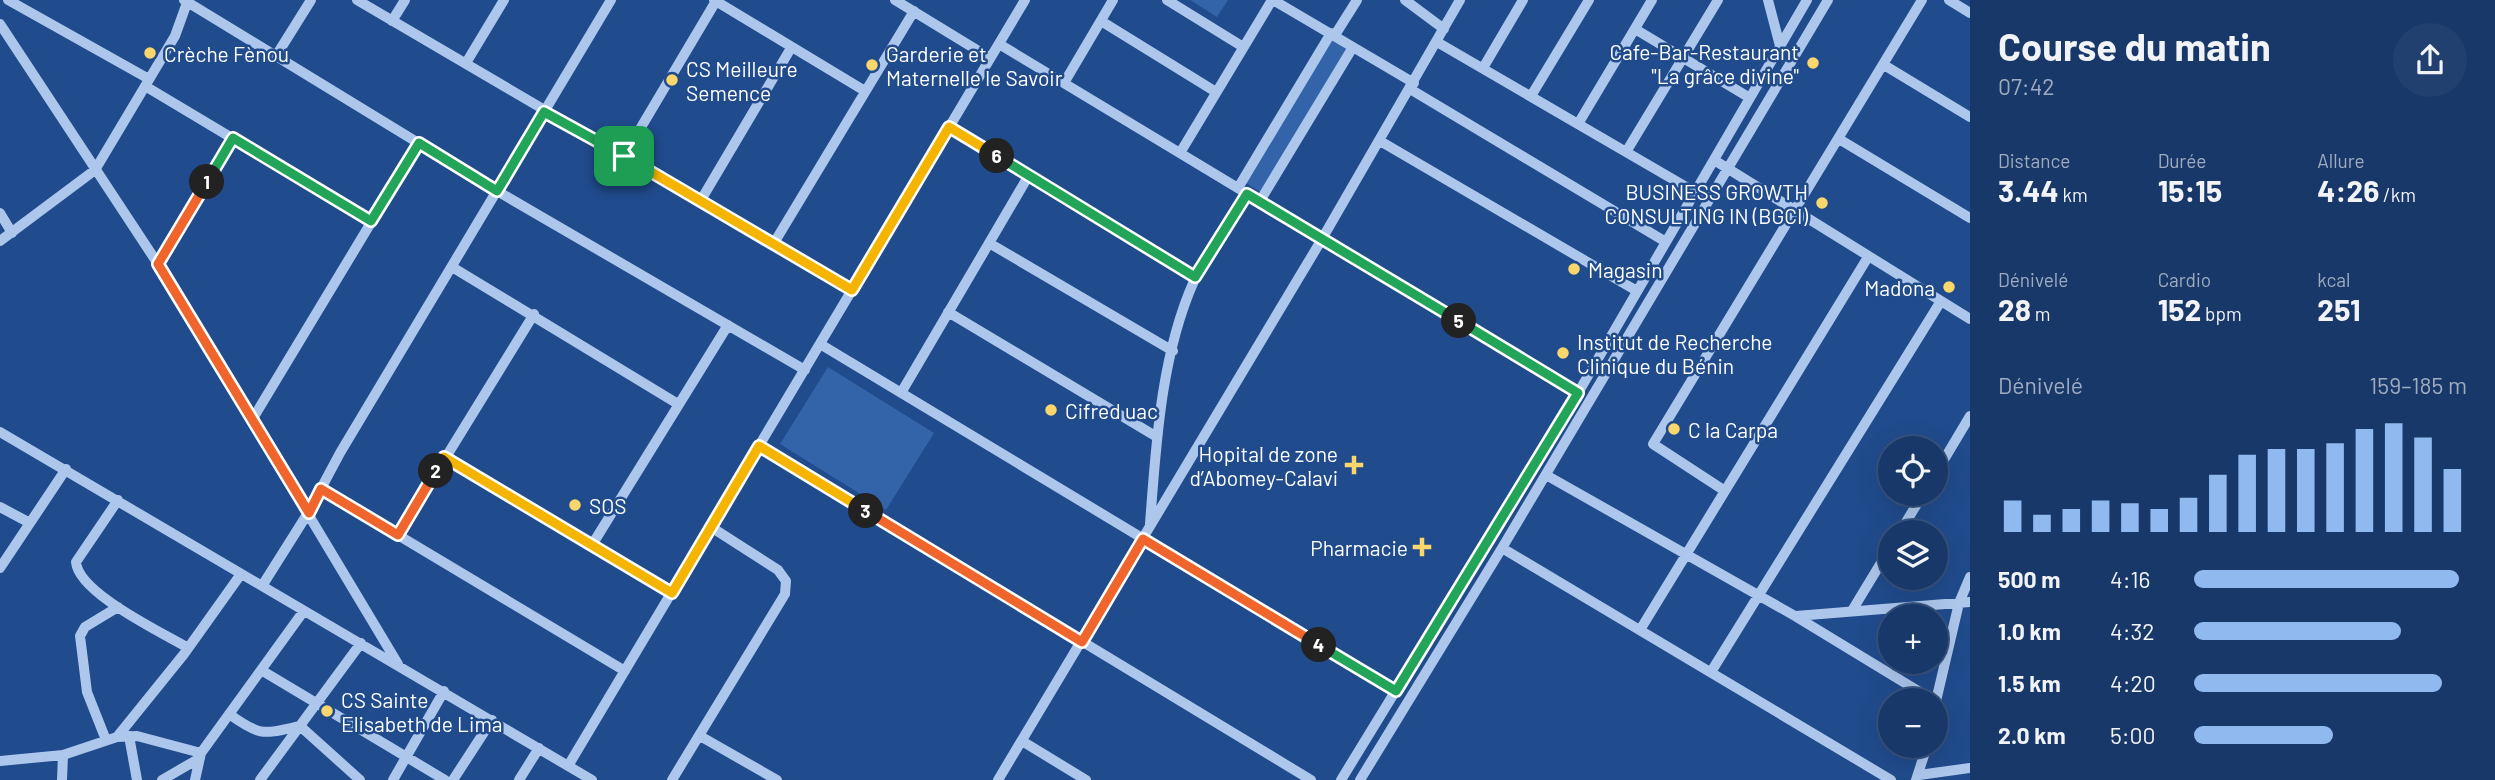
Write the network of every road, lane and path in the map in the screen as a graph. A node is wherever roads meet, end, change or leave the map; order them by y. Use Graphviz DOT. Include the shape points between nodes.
graph roads {
  1 [pos="8,0"];
  2 [pos="311,0"];
  3 [pos="357,0"];
  4 [pos="404,0"];
  5 [pos="504,0"];
  6 [pos="611,0"];
  7 [pos="895,0"];
  8 [pos="1025,0"];
  9 [pos="1113,0"];
  10 [pos="1167,0"];
  11 [pos="1178,0"];
  12 [pos="1272,0"];
  13 [pos="1357,0"];
  14 [pos="1405,0"];
  15 [pos="1460,0"];
  16 [pos="1523,0"];
  17 [pos="1589,0"];
  18 [pos="1653,0"];
  19 [pos="1718,0"];
  20 [pos="1768,0"];
  21 [pos="1807,0"];
  22 [pos="1828,0"];
  23 [pos="1922,0"];
  24 [pos="1949,0"];
  25 [pos="186,1"];
  26 [pos="715,1"];
  27 [pos="914,11"];
  28 [pos="1970,13"];
  29 [pos="1101,20"];
  30 [pos="392,21"];
  31 [pos="0,24"];
  32 [pos="1444,29"];
  33 [pos="1635,29"];
  34 [pos="1333,34"];
  35 [pos="1437,41"];
  36 [pos="999,44"];
  37 [pos="1243,44"];
  38 [pos="1780,46"];
  39 [pos="1353,47"];
  40 [pos="791,48"];
  41 [pos="276,56"];
  42 [pos="1683,57"];
  43 [pos="990,58"];
  44 [pos="466,63"];
  45 [pos="1884,65"];
  46 [pos="1483,68"];
  47 [pos="147,83"];
  48 [pos="1064,83"];
  49 [pos="1412,86"];
  50 [pos="865,91"];
  51 [pos="1216,92"];
  52 [pos="1531,96"];
  53 [pos="1750,97"];
  54 [pos="544,112"];
  55 [pos="1970,117"];
  56 [pos="1578,124"];
  57 [pos="949,127"];
  58 [pos="233,138"];
  59 [pos="1839,139"];
  60 [pos="1380,141"];
  61 [pos="419,143"];
  62 [pos="1626,152"];
  63 [pos="1180,153"];
  64 [pos="624,156"];
  65 [pos="1714,160"];
  66 [pos="1727,169"];
  67 [pos="96,170"];
  68 [pos="1029,175"];
  69 [pos="497,191"];
  70 [pos="1243,191"];
  71 [pos="1695,192"];
  72 [pos="701,200"];
  73 [pos="1709,200"];
  74 [pos="1260,201"];
  75 [pos="1794,212"];
  76 [pos="0,213"];
  77 [pos="1970,218"];
  78 [pos="371,221"];
  79 [pos="12,233"];
  80 [pos="1322,239"];
  81 [pos="0,241"];
  82 [pos="1666,242"];
  83 [pos="774,243"];
  84 [pos="989,243"];
  85 [pos="1868,257"];
  86 [pos="158,264"];
  87 [pos="452,267"];
  88 [pos="1195,277"];
  89 [pos="852,290"];
  90 [pos="1637,291"];
  91 [pos="1941,302"];
  92 [pos="948,313"];
  93 [pos="534,314"];
  94 [pos="1970,319"];
  95 [pos="728,325"];
  96 [pos="820,344"];
  97 [pos="1173,351"];
  98 [pos="804,370"];
  99 [pos="901,393"];
  100 [pos="1578,393"];
  101 [pos="678,404"];
  102 [pos="1970,416"];
  103 [pos="252,420"];
  104 [pos="0,432"];
  105 [pos="1157,437"];
  106 [pos="759,446"];
  107 [pos="1948,453"];
  108 [pos="444,457"];
  109 [pos="66,470"];
  110 [pos="1546,475"];
  111 [pos="321,489"];
  112 [pos="1725,491"];
  113 [pos="118,500"];
  114 [pos="0,507"];
  115 [pos="309,513"];
  116 [pos="30,523"];
  117 [pos="710,527"];
  118 [pos="1150,528"];
  119 [pos="398,535"];
  120 [pos="1143,539"];
  121 [pos="592,545"];
  122 [pos="1502,548"];
  123 [pos="1686,555"];
  124 [pos="0,568"];
  125 [pos="1878,568"];
  126 [pos="242,574"];
  127 [pos="1970,577"];
  128 [pos="262,586"];
  129 [pos="672,593"];
  130 [pos="1758,596"];
  131 [pos="1964,603"];
  132 [pos="118,607"];
  133 [pos="1853,609"];
  134 [pos="303,612"];
  135 [pos="1795,616"];
  136 [pos="1640,630"];
  137 [pos="360,642"];
  138 [pos="1082,642"];
  139 [pos="188,649"];
  140 [pos="398,664"];
  141 [pos="261,670"];
  142 [pos="625,671"];
  143 [pos="1711,672"];
  144 [pos="1913,688"];
  145 [pos="1938,688"];
  146 [pos="444,691"];
  147 [pos="1396,691"];
  148 [pos="318,701"];
  149 [pos="229,714"];
  150 [pos="492,720"];
  151 [pos="300,726"];
  152 [pos="129,736"];
  153 [pos="700,736"];
  154 [pos="117,737"];
  155 [pos="106,740"];
  156 [pos="1022,741"];
  157 [pos="539,748"];
  158 [pos="63,755"];
  159 [pos="200,755"];
  160 [pos="405,758"];
  161 [pos="1924,758"];
  162 [pos="0,761"];
  163 [pos="568,766"];
  164 [pos="1970,768"];
  165 [pos="1918,777"];
  166 [pos="62,780"];
  167 [pos="137,780"];
  168 [pos="162,780"];
  169 [pos="195,780"];
  170 [pos="260,780"];
  171 [pos="360,780"];
  172 [pos="393,780"];
  173 [pos="445,780"];
  174 [pos="453,780"];
  175 [pos="519,780"];
  176 [pos="592,780"];
  177 [pos="673,780"];
  178 [pos="777,780"];
  179 [pos="998,780"];
  180 [pos="1086,780"];
  181 [pos="1311,780"];
  182 [pos="1341,780"];
  183 [pos="1360,780"];
  184 [pos="1891,780"];
  1 -- 47 [label="street"];
  2 -- 41 [label="street"];
  3 -- 30 [label="street"];
  4 -- 30 [label="street"];
  5 -- 44 [label="street"];
  6 -- 54 [label="street"];
  7 -- 27 [label="street"];
  8 -- 36 [label="street"];
  9 -- 29 [label="street"];
  10 -- 37 [label="street"];
  11 -- 37 [label="street"];
  12 -- 34 [label="street"];
  12 -- 37 [label="street"];
  13 -- 34 [label="street"];
  14 -- 32 [label="street"];
  15 -- 32 [label="street"];
  16 -- 46 [label="street"];
  17 -- 52 [label="street"];
  18 -- 33 [label="street"];
  19 -- 42 [label="street"];
  20 -- 38 [label="street"];
  21 -- 38 [label="street"];
  22 -- 66 [label="street"];
  23 -- 45 [label="street"];
  24 -- 28 [label="street"];
  25 -- 41 [label="street"];
  25 -- 47 [label="street" via="176,36"];
  26 -- 40 [label="street"];
  26 -- 64 [label="street"];
  27 -- 43 [label="street"];
  27 -- 50 [label="street"];
  29 -- 48 [label="street"];
  29 -- 51 [label="street"];
  30 -- 44 [label="street"];
  31 -- 67 [label="street"];
  32 -- 35 [label="street"];
  33 -- 42 [label="street"];
  33 -- 56 [label="street"];
  34 -- 39 [label="street"];
  34 -- 70 [label="street"];
  35 -- 46 [label="street"];
  35 -- 49 [label="street"];
  36 -- 43 [label="street"];
  36 -- 48 [label="street"];
  37 -- 51 [label="street"];
  38 -- 53 [label="street"];
  39 -- 49 [label="street"];
  39 -- 74 [label="street"];
  40 -- 50 [label="street"];
  40 -- 72 [label="street"];
  41 -- 61 [label="street"];
  42 -- 53 [label="street"];
  42 -- 62 [label="street"];
  43 -- 57 [label="street"];
  44 -- 54 [label="street"];
  45 -- 55 [label="street"];
  45 -- 59 [label="street"];
  46 -- 52 [label="street"];
  47 -- 58 [label="street"];
  47 -- 67 [label="street"];
  48 -- 63 [label="street"];
  49 -- 60 [label="street"];
  49 -- 82 [label="street"];
  50 -- 83 [label="street"];
  51 -- 63 [label="street"];
  52 -- 56 [label="street"];
  53 -- 65 [label="street"];
  54 -- 64 [label="street"];
  54 -- 69 [label="street"];
  56 -- 62 [label="street"];
  57 -- 68 [label="street"];
  57 -- 89 [label="street"];
  58 -- 78 [label="street"];
  58 -- 86 [label="street"];
  59 -- 75 [label="street"];
  59 -- 77 [label="street"];
  60 -- 80 [label="street"];
  60 -- 90 [label="street"];
  61 -- 69 [label="street"];
  61 -- 78 [label="street"];
  62 -- 71 [label="street"];
  63 -- 70 [label="street"];
  64 -- 72 [label="street"];
  65 -- 66 [label="street"];
  65 -- 71 [label="street"];
  66 -- 73 [label="street"];
  66 -- 75 [label="street"];
  67 -- 79 [label="street"];
  67 -- 86 [label="street"];
  68 -- 84 [label="street"];
  68 -- 88 [label="street"];
  69 -- 87 [label="street"];
  69 -- 95 [label="street"];
  70 -- 74 [label="street"];
  70 -- 88 [label="street"];
  71 -- 73 [label="street"];
  71 -- 82 [label="street"];
  72 -- 83 [label="street"];
  73 -- 110 [label="street"];
  74 -- 80 [label="street"];
  75 -- 85 [label="street"];
  75 -- 112 [label="street" via="1653,444"];
  76 -- 79 [label="street"];
  78 -- 103 [label="street"];
  79 -- 81 [label="street"];
  80 -- 100 [label="street"];
  80 -- 118 [label="street"];
  82 -- 90 [label="street"];
  83 -- 89 [label="street"];
  84 -- 92 [label="street"];
  84 -- 97 [label="street"];
  85 -- 91 [label="street"];
  85 -- 112 [label="street"];
  86 -- 103 [label="street"];
  87 -- 93 [label="street"];
  87 -- 111 [label="street"];
  88 -- 97 [label="street"];
  89 -- 96 [label="street"];
  90 -- 100 [label="street"];
  91 -- 94 [label="street"];
  91 -- 130 [label="street"];
  92 -- 99 [label="street"];
  92 -- 105 [label="street"];
  93 -- 101 [label="street"];
  93 -- 108 [label="street"];
  95 -- 98 [label="street"];
  95 -- 101 [label="street"];
  96 -- 98 [label="street"];
  96 -- 99 [label="street"];
  97 -- 105 [label="street"];
  98 -- 106 [label="street"];
  99 -- 120 [label="street"];
  100 -- 147 [label="street"];
  101 -- 121 [label="street"];
  102 -- 107 [label="street"];
  103 -- 115 [label="street"];
  104 -- 109 [label="street"];
  105 -- 118 [label="street"];
  106 -- 117 [label="street"];
  106 -- 138 [label="street"];
  108 -- 119 [label="street"];
  108 -- 121 [label="street"];
  109 -- 113 [label="street"];
  109 -- 116 [label="street"];
  110 -- 122 [label="street"];
  110 -- 123 [label="street"];
  111 -- 115 [label="street"];
  111 -- 119 [label="street"];
  112 -- 123 [label="street"];
  113 -- 126 [label="street"];
  113 -- 132 [label="street" via="76,562 82,577"];
  114 -- 116 [label="street"];
  115 -- 128 [label="street"];
  115 -- 140 [label="street"];
  116 -- 124 [label="street"];
  117 -- 129 [label="street"];
  117 -- 153 [label="street" via="778,570 786,581 785,594"];
  118 -- 120 [label="street"];
  119 -- 142 [label="street"];
  120 -- 138 [label="street"];
  120 -- 147 [label="street"];
  121 -- 129 [label="street"];
  122 -- 136 [label="street"];
  122 -- 183 [label="street"];
  123 -- 130 [label="street"];
  123 -- 136 [label="street"];
  125 -- 133 [label="street"];
  126 -- 128 [label="street"];
  126 -- 139 [label="street"];
  127 -- 131 [label="street"];
  128 -- 134 [label="street"];
  129 -- 142 [label="street"];
  130 -- 135 [label="street"];
  130 -- 143 [label="street"];
  131 -- 133 [label="street"];
  131 -- 145 [label="street"];
  132 -- 139 [label="street"];
  132 -- 155 [label="street" via="85,627 79,636 87,692"];
  133 -- 135 [label="street"];
  134 -- 137 [label="street"];
  134 -- 141 [label="street"];
  135 -- 144 [label="street"];
  136 -- 143 [label="street"];
  137 -- 140 [label="street"];
  137 -- 148 [label="street"];
  138 -- 156 [label="street"];
  138 -- 181 [label="street"];
  139 -- 154 [label="street"];
  140 -- 146 [label="street"];
  141 -- 148 [label="street"];
  141 -- 149 [label="street"];
  142 -- 163 [label="street"];
  143 -- 184 [label="street"];
  146 -- 150 [label="street"];
  146 -- 160 [label="street"];
  147 -- 182 [label="street"];
  148 -- 151 [label="street"];
  148 -- 160 [label="street"];
  149 -- 151 [label="street" via="253,732"];
  149 -- 159 [label="street"];
  150 -- 157 [label="street"];
  150 -- 174 [label="street"];
  151 -- 170 [label="street"];
  151 -- 171 [label="street"];
  152 -- 154 [label="street"];
  152 -- 159 [label="street"];
  152 -- 167 [label="street"];
  153 -- 177 [label="street"];
  153 -- 178 [label="street"];
  154 -- 155 [label="street"];
  155 -- 158 [label="street"];
  156 -- 179 [label="street"];
  156 -- 180 [label="street"];
  157 -- 163 [label="street"];
  157 -- 175 [label="street"];
  158 -- 162 [label="street"];
  158 -- 166 [label="street"];
  159 -- 168 [label="street"];
  159 -- 169 [label="street"];
  160 -- 172 [label="street"];
  160 -- 173 [label="street"];
  161 -- 165 [label="street"];
  163 -- 176 [label="street"];
  164 -- 165 [label="street"];
}
